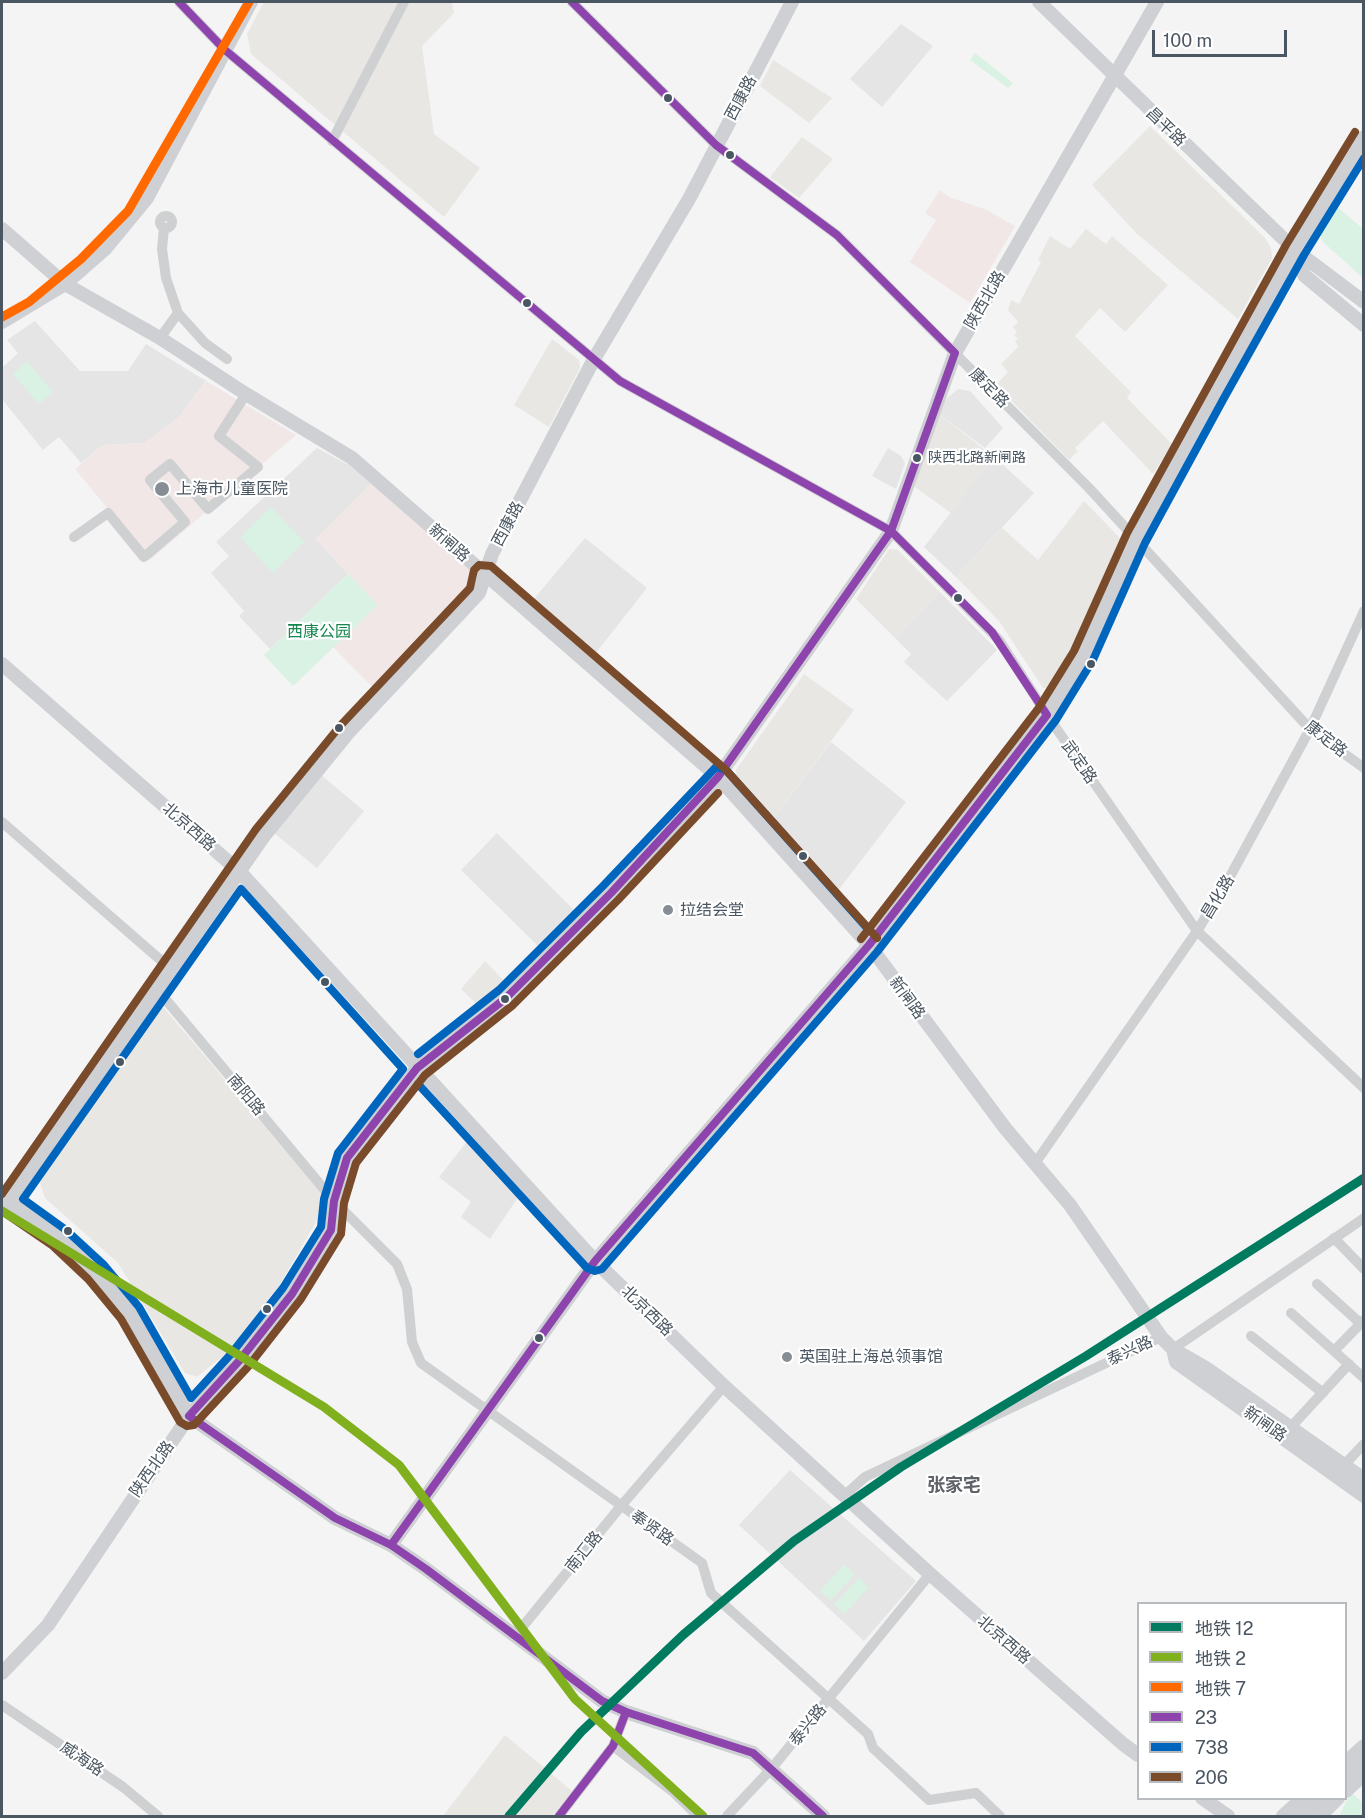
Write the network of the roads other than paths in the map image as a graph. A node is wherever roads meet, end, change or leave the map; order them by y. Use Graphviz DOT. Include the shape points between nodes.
graph roads {
  1 [pos="178,2"];
  2 [pos="251,2"];
  3 [pos="404,2"];
  4 [pos="572,2"];
  5 [pos="792,2"];
  6 [pos="1039,2"];
  7 [pos="1157,2"];
  8 [pos="225,50"];
  9 [pos="1112,75"];
  10 [pos="1364,137"];
  11 [pos="332,141"];
  12 [pos="716,145"];
  13 [pos="164,228"];
  14 [pos="2,229"];
  15 [pos="1294,250"];
  16 [pos="64,284"];
  17 [pos="1364,302"];
  18 [pos="178,313"];
  19 [pos="2,322"];
  20 [pos="1364,325"];
  21 [pos="160,339"];
  22 [pos="955,353"];
  23 [pos="227,359"];
  24 [pos="594,359"];
  25 [pos="246,394"];
  26 [pos="891,531"];
  27 [pos="74,537"];
  28 [pos="1136,538"];
  29 [pos="484,574"];
  30 [pos="1364,611"];
  31 [pos="4,671"];
  32 [pos="1047,715"];
  33 [pos="1310,729"];
  34 [pos="1364,768"];
  35 [pos="718,777"];
  36 [pos="2,822"];
  37 [pos="240,872"];
  38 [pos="1197,931"];
  39 [pos="869,945"];
  40 [pos="172,970"];
  41 [pos="157,989"];
  42 [pos="417,1068"];
  43 [pos="1364,1088"];
  44 [pos="1036,1162"];
  45 [pos="5,1201"];
  46 [pos="334,1201"];
  47 [pos="1364,1218"];
  48 [pos="1334,1238"];
  49 [pos="595,1260"];
  50 [pos="1364,1269"];
  51 [pos="1317,1284"];
  52 [pos="1291,1313"];
  53 [pos="1362,1321"];
  54 [pos="1251,1336"];
  55 [pos="1161,1337"];
  56 [pos="1173,1349"];
  57 [pos="1334,1351"];
  58 [pos="1348,1364"];
  59 [pos="1364,1378"];
  60 [pos="724,1386"];
  61 [pos="1323,1393"];
  62 [pos="486,1412"];
  63 [pos="189,1416"];
  64 [pos="1290,1428"];
  65 [pos="1364,1444"];
  66 [pos="1343,1466"];
  67 [pos="1364,1479"];
  68 [pos="844,1496"];
  69 [pos="1364,1496"];
  70 [pos="621,1506"];
  71 [pos="391,1545"];
  72 [pos="930,1574"];
  73 [pos="515,1636"];
  74 [pos="2,1673"];
  75 [pos="829,1700"];
  76 [pos="2,1705"];
  77 [pos="626,1712"];
  78 [pos="613,1746"];
  79 [pos="1364,1746"];
  80 [pos="1137,1754"];
  81 [pos="1364,1760"];
  82 [pos="1347,1761"];
  83 [pos="772,1768"];
  84 [pos="1364,1774"];
  85 [pos="1347,1776"];
  86 [pos="1347,1790"];
  87 [pos="1205,1800"];
  88 [pos="1301,1800"];
  89 [pos="1319,1800"];
  90 [pos="1336,1800"];
  91 [pos="158,1816"];
  92 [pos="559,1816"];
  93 [pos="698,1816"];
  94 [pos="727,1816"];
  95 [pos="823,1816"];
  96 [pos="1000,1816"];
  97 [pos="1228,1816"];
  98 [pos="1283,1816"];
  99 [pos="1301,1816"];
  100 [pos="1320,1816"];
  1 -- 8 [label="street, 武定路"];
  2 -- 8 [label="main road"];
  3 -- 11 [label="street"];
  4 -- 12 [label="street, 康定路"];
  5 -- 12 [label="main road, 西康路"];
  6 -- 9 [label="main road, 昌平路"];
  7 -- 9 [label="main road, 陕西北路"];
  8 -- 11 [label="street, 武定路"];
  8 -- 16 [label="main road" via="147,198 105,249"];
  9 -- 15 [label="main road, 昌平路"];
  9 -- 22 [label="main road, 陕西北路"];
  10 -- 15 [label="main road"];
  11 -- 24 [label="street, 武定路"];
  12 -- 22 [label="street, 康定路" via="837,235"];
  12 -- 24 [label="main road, 西康路" via="689,199"];
  13 -- 18 [label="street" via="166,278"];
  14 -- 16 [label="main road, 新闸路"];
  15 -- 17 [label="main road, 昌平路"];
  15 -- 20 [label="main road, 昌平路" via="1304,275"];
  15 -- 28 [label="main road"];
  16 -- 19 [label="main road"];
  16 -- 21 [label="main road, 新闸路"];
  18 -- 21 [label="street"];
  18 -- 23 [label="street" via="205,343"];
  21 -- 25 [label="main road, 新闸路"];
  22 -- 26 [label="main road, 陕西北路"];
  22 -- 28 [label="street, 康定路"];
  24 -- 26 [label="street, 武定路" via="620,381"];
  24 -- 29 [label="main road, 西康路"];
  25 -- 27 [label="street" via="219,436 258,467 208,509 170,464 150,480 185,522 144,557 108,513"];
  25 -- 29 [label="main road, 新闸路" via="352,458"];
  26 -- 32 [label="street, 武定路" via="992,632"];
  26 -- 35 [label="main road, 陕西北路"];
  28 -- 32 [label="main road" via="1083,656"];
  28 -- 33 [label="street, 康定路"];
  29 -- 35 [label="main road, 新闸路"];
  29 -- 37 [label="main road, 西康路" via="479,593 348,734 264,836"];
  30 -- 33 [label="street, 昌化路"];
  31 -- 37 [label="main road, 北京西路"];
  32 -- 38 [label="street, 武定路"];
  32 -- 39 [label="main road"];
  33 -- 34 [label="street, 康定路"];
  33 -- 38 [label="street, 昌化路"];
  35 -- 39 [label="main road, 新闸路"];
  35 -- 42 [label="main road, 陕西北路" via="611,893 506,998"];
  36 -- 40 [label="street"];
  37 -- 40 [label="main road, 西康路"];
  37 -- 42 [label="main road, 北京西路"];
  38 -- 43 [label="street, 武定路"];
  38 -- 44 [label="street, 昌化路"];
  39 -- 44 [label="main road, 新闸路" via="1005,1128"];
  39 -- 49 [label="main road"];
  40 -- 41 [label="main road, 西康路"];
  41 -- 45 [label="main road, 西康路"];
  41 -- 46 [label="street, 南阳路"];
  42 -- 46 [label="main road, 陕西北路" via="347,1158"];
  42 -- 49 [label="main road, 北京西路"];
  44 -- 55 [label="main road, 新闸路"];
  45 -- 63 [label="main road" via="60,1238 103,1280 130,1313"];
  46 -- 62 [label="street, 奉贤路" via="397,1264 407,1289 412,1342 421,1363"];
  46 -- 63 [label="main road, 陕西北路" via="331,1230 292,1294"];
  47 -- 48 [label="street, 泰兴路"];
  48 -- 50 [label="street"];
  48 -- 56 [label="street, 泰兴路"];
  49 -- 60 [label="main road, 北京西路"];
  49 -- 62 [label="main road"];
  51 -- 53 [label="street"];
  52 -- 57 [label="street"];
  53 -- 57 [label="street"];
  54 -- 61 [label="street"];
  55 -- 56 [label="main road, 新闸路"];
  55 -- 68 [label="street, 泰兴路" via="865,1477"];
  56 -- 64 [label="main road, 新闸路"];
  56 -- 69 [label="main road, 新闸路" via="1176,1362"];
  57 -- 58 [label="street"];
  58 -- 59 [label="street"];
  58 -- 61 [label="street"];
  60 -- 68 [label="main road, 北京西路"];
  60 -- 70 [label="street, 南汇路"];
  61 -- 64 [label="street"];
  62 -- 70 [label="street, 奉贤路"];
  62 -- 71 [label="main road"];
  63 -- 71 [label="main road" via="335,1518"];
  63 -- 74 [label="main road, 陕西北路" via="48,1625"];
  64 -- 66 [label="main road, 新闸路"];
  65 -- 66 [label="street"];
  66 -- 67 [label="main road, 新闸路"];
  68 -- 72 [label="main road, 北京西路"];
  70 -- 73 [label="street, 南汇路"];
  70 -- 75 [label="street, 奉贤路" via="702,1563 711,1593"];
  71 -- 73 [label="main road"];
  72 -- 75 [label="street, 泰兴路"];
  72 -- 80 [label="main road, 北京西路"];
  73 -- 77 [label="main road" via="602,1701"];
  75 -- 83 [label="street, 泰兴路"];
  75 -- 96 [label="street, 奉贤路" via="868,1734 873,1748 929,1800 976,1793"];
  76 -- 91 [label="street, 威海路" via="123,1787"];
  77 -- 78 [label="street"];
  77 -- 83 [label="main road" via="744,1748"];
  78 -- 92 [label="street"];
  78 -- 93 [label="street"];
  79 -- 82 [label="main road"];
  81 -- 85 [label="main road"];
  83 -- 94 [label="street, 泰兴路"];
  83 -- 95 [label="main road"];
  84 -- 86 [label="main road"];
  87 -- 97 [label="main road"];
  88 -- 98 [label="main road"];
  89 -- 99 [label="main road"];
  90 -- 100 [label="main road"];
}
